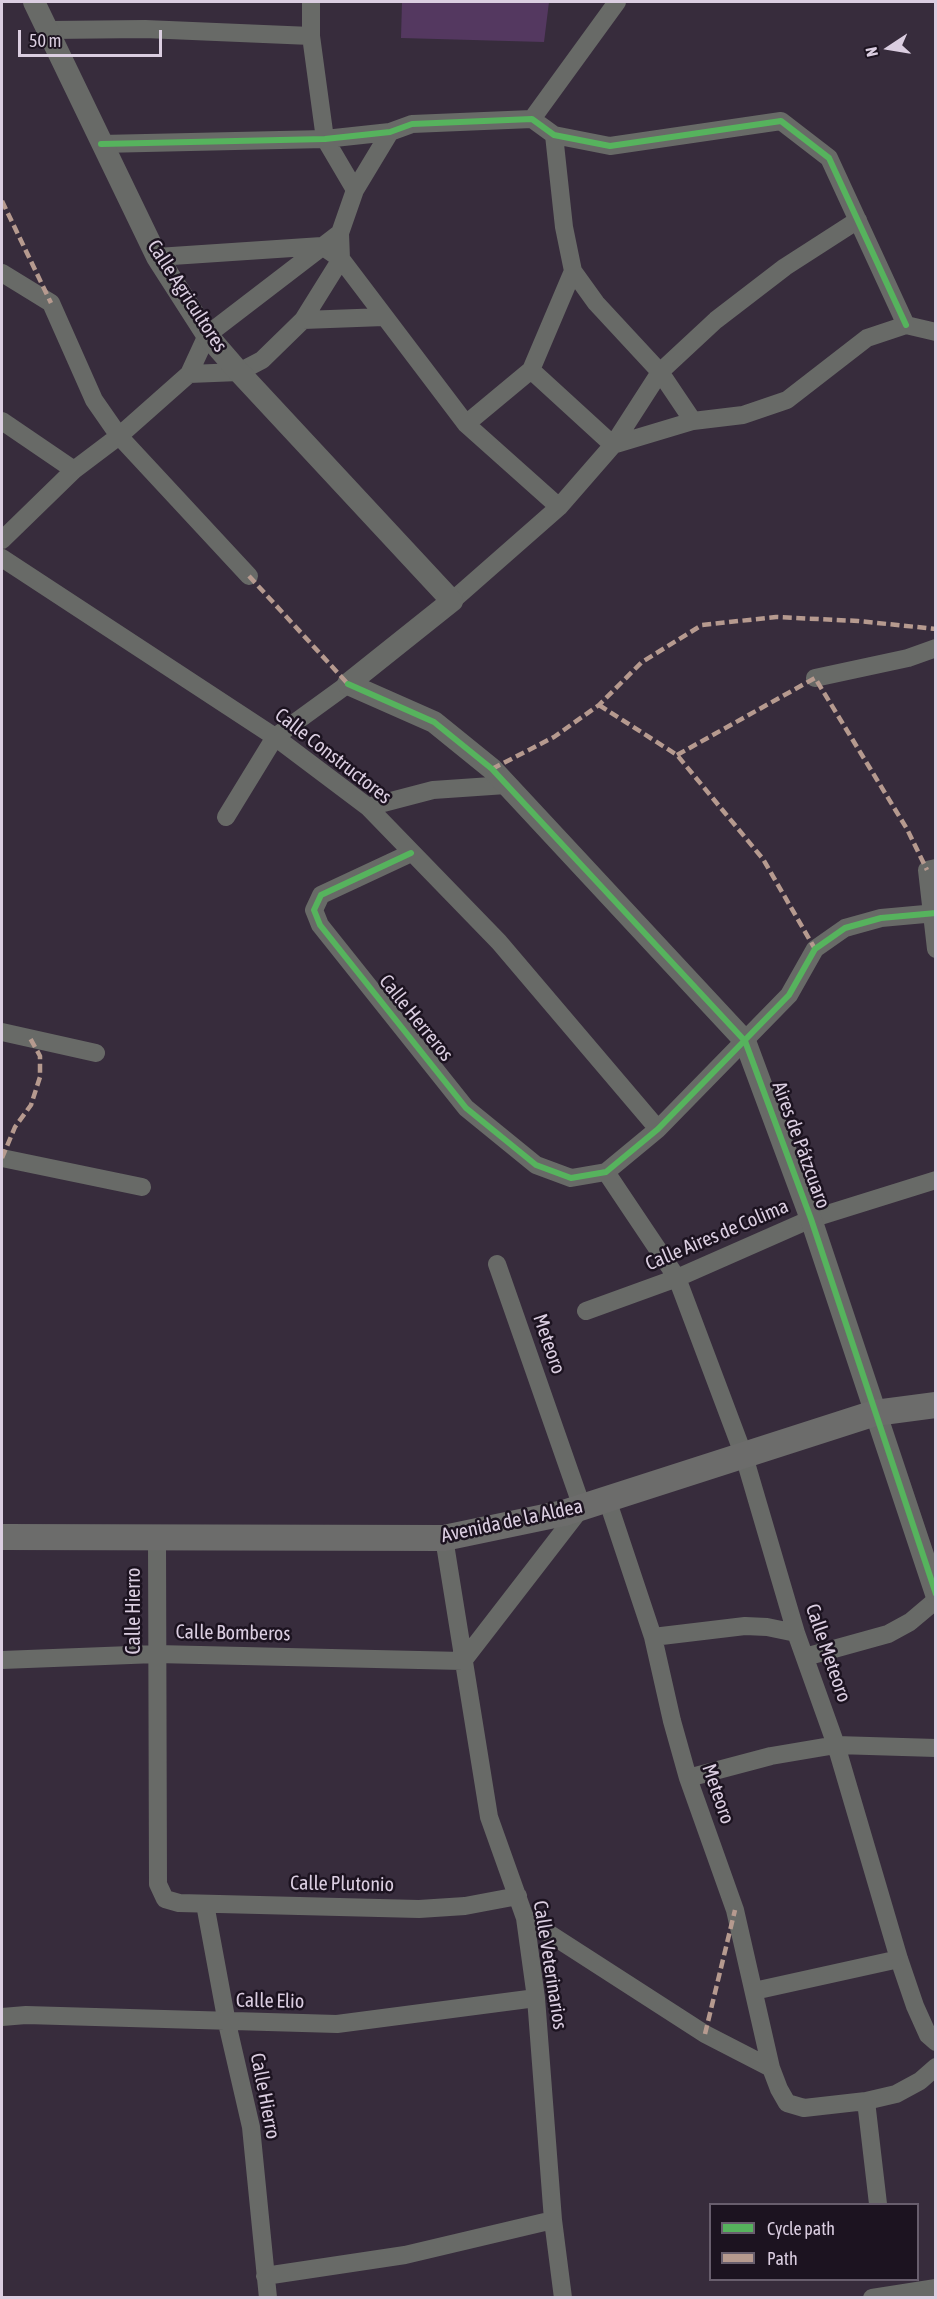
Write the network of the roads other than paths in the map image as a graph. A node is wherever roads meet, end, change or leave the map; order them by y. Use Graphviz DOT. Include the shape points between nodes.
graph roads {
  1 [pos="34,2"];
  2 [pos="311,2"];
  3 [pos="617,2"];
  4 [pos="50,30"];
  5 [pos="311,36"];
  6 [pos="532,119"];
  7 [pos="390,132"];
  8 [pos="554,135"];
  9 [pos="325,139"];
  10 [pos="101,144"];
  11 [pos="355,190"];
  12 [pos="858,220"];
  13 [pos="340,233"];
  14 [pos="322,246"];
  15 [pos="157,257"];
  16 [pos="341,258"];
  17 [pos="573,271"];
  18 [pos="2,273"];
  19 [pos="384,317"];
  20 [pos="303,320"];
  21 [pos="906,325"];
  22 [pos="936,332"];
  23 [pos="207,335"];
  24 [pos="531,370"];
  25 [pos="240,372"];
  26 [pos="660,372"];
  27 [pos="189,374"];
  28 [pos="2,421"];
  29 [pos="693,421"];
  30 [pos="466,424"];
  31 [pos="119,436"];
  32 [pos="613,445"];
  33 [pos="74,470"];
  34 [pos="560,507"];
  35 [pos="2,540"];
  36 [pos="2,558"];
  37 [pos="249,576"];
  38 [pos="452,601"];
  39 [pos="936,648"];
  40 [pos="815,678"];
  41 [pos="348,684"];
  42 [pos="275,737"];
  43 [pos="506,785"];
  44 [pos="368,807"];
  45 [pos="226,817"];
  46 [pos="411,853"];
  47 [pos="931,869"];
  48 [pos="934,913"];
  49 [pos="936,948"];
  50 [pos="2,1032"];
  51 [pos="745,1041"];
  52 [pos="96,1053"];
  53 [pos="658,1129"];
  54 [pos="2,1158"];
  55 [pos="606,1172"];
  56 [pos="936,1180"];
  57 [pos="142,1187"];
  58 [pos="811,1219"];
  59 [pos="497,1264"];
  60 [pos="676,1278"];
  61 [pos="586,1311"];
  62 [pos="936,1406"];
  63 [pos="875,1413"];
  64 [pos="744,1456"];
  65 [pos="607,1499"];
  66 [pos="582,1507"];
  67 [pos="2,1537"];
  68 [pos="444,1538"];
  69 [pos="157,1539"];
  70 [pos="936,1593"];
  71 [pos="936,1600"];
  72 [pos="796,1633"];
  73 [pos="653,1637"];
  74 [pos="156,1654"];
  75 [pos="805,1656"];
  76 [pos="2,1660"];
  77 [pos="463,1661"];
  78 [pos="836,1745"];
  79 [pos="936,1748"];
  80 [pos="688,1778"];
  81 [pos="518,1896"];
  82 [pos="165,1899"];
  83 [pos="206,1904"];
  84 [pos="525,1918"];
  85 [pos="899,1959"];
  86 [pos="754,1991"];
  87 [pos="536,1998"];
  88 [pos="2,2017"];
  89 [pos="227,2022"];
  90 [pos="936,2042"];
  91 [pos="936,2067"];
  92 [pos="771,2068"];
  93 [pos="866,2101"];
  94 [pos="878,2203"];
  95 [pos="553,2220"];
  96 [pos="265,2276"];
  97 [pos="936,2288"];
  98 [pos="884,2292"];
  99 [pos="268,2298"];
  100 [pos="563,2298"];
  1 -- 4 [label="street, Calle Agricultores"];
  2 -- 5 [label="street"];
  3 -- 6 [label="street"];
  4 -- 5 [label="street" via="145,29"];
  4 -- 10 [label="street, Calle Agricultores"];
  5 -- 9 [label="street"];
  6 -- 7 [label="street" via="412,124"];
  6 -- 8 [label="street"];
  7 -- 9 [label="street"];
  7 -- 11 [label="street"];
  8 -- 12 [label="street" via="610,146 781,121 829,158"];
  8 -- 17 [label="street"];
  9 -- 10 [label="street"];
  9 -- 11 [label="street"];
  10 -- 15 [label="street, Calle Agricultores"];
  11 -- 13 [label="street"];
  12 -- 21 [label="street"];
  12 -- 26 [label="street" via="768,280 716,320"];
  13 -- 14 [label="street"];
  13 -- 16 [label="street"];
  14 -- 15 [label="street"];
  14 -- 16 [label="street"];
  14 -- 23 [label="street"];
  15 -- 23 [label="street, Calle Agricultores"];
  16 -- 19 [label="street"];
  16 -- 20 [label="street"];
  17 -- 24 [label="street"];
  17 -- 26 [label="street" via="596,303"];
  18 -- 31 [label="street" via="51,303 94,400"];
  19 -- 20 [label="street"];
  19 -- 30 [label="street"];
  20 -- 25 [label="street" via="262,360"];
  21 -- 22 [label="street"];
  21 -- 29 [label="street" via="867,338 787,400 743,415"];
  23 -- 25 [label="street, Calle Agricultores"];
  23 -- 27 [label="street"];
  24 -- 30 [label="street"];
  24 -- 32 [label="street"];
  25 -- 27 [label="street"];
  25 -- 38 [label="street, Calle Agricultores"];
  26 -- 29 [label="street"];
  26 -- 32 [label="street"];
  27 -- 31 [label="street"];
  28 -- 33 [label="street"];
  29 -- 32 [label="street"];
  30 -- 34 [label="street"];
  31 -- 33 [label="street"];
  31 -- 37 [label="street"];
  32 -- 34 [label="street"];
  33 -- 35 [label="street"];
  34 -- 38 [label="street"];
  36 -- 42 [label="street, Calle Constructores"];
  38 -- 41 [label="street"];
  39 -- 40 [label="street"];
  41 -- 42 [label="street"];
  41 -- 43 [label="street, Aires de Pátzcuaro" via="434,722"];
  42 -- 44 [label="street, Calle Constructores"];
  42 -- 45 [label="street"];
  43 -- 44 [label="street" via="433,790"];
  43 -- 51 [label="street, Aires de Pátzcuaro"];
  44 -- 46 [label="street, Calle Constructores"];
  46 -- 53 [label="street, Calle Constructores" via="498,942"];
  46 -- 55 [label="street, Calle Herreros" via="321,895 314,910 320,925 466,1108 536,1165 571,1178"];
  47 -- 48 [label="street"];
  48 -- 49 [label="street"];
  48 -- 51 [label="street" via="881,918 845,928 815,949 789,995"];
  50 -- 52 [label="street"];
  51 -- 53 [label="street"];
  51 -- 58 [label="street, Aires de Pátzcuaro"];
  53 -- 55 [label="street"];
  54 -- 57 [label="street"];
  55 -- 60 [label="street, Calle Meteoro"];
  56 -- 58 [label="street, Calle Aires de Colima"];
  58 -- 60 [label="street, Calle Aires de Colima"];
  58 -- 63 [label="street, Aires de Pátzcuaro"];
  59 -- 66 [label="street, Meteoro"];
  60 -- 61 [label="street, Calle Aires de Colima"];
  60 -- 64 [label="street, Calle Meteoro"];
  62 -- 63 [label="main road, Avenida de la Aldea"];
  63 -- 64 [label="main road, Avenida de la Aldea"];
  63 -- 70 [label="street, Aires de Pátzcuaro"];
  64 -- 65 [label="main road, Avenida de la Aldea"];
  64 -- 72 [label="street, Calle Meteoro"];
  65 -- 66 [label="main road, Avenida de la Aldea"];
  65 -- 73 [label="street, Meteoro"];
  66 -- 68 [label="main road, Avenida de la Aldea"];
  66 -- 77 [label="street"];
  67 -- 69 [label="main road, Avenida de la Aldea"];
  68 -- 69 [label="main road, Avenida de la Aldea"];
  68 -- 77 [label="street, Calle Veterinarios"];
  69 -- 74 [label="street, Calle Hierro"];
  71 -- 75 [label="street" via="888,1634"];
  72 -- 73 [label="street" via="745,1626"];
  72 -- 75 [label="street, Calle Meteoro"];
  73 -- 80 [label="street, Meteoro"];
  74 -- 76 [label="street, Calle Bomberos"];
  74 -- 77 [label="street, Calle Bomberos"];
  74 -- 82 [label="street, Calle Hierro" via="158,1884"];
  75 -- 78 [label="street, Calle Meteoro"];
  77 -- 81 [label="street, Calle Veterinarios" via="489,1817"];
  78 -- 79 [label="street"];
  78 -- 80 [label="street" via="771,1755"];
  78 -- 85 [label="street, Calle Meteoro"];
  80 -- 86 [label="street, Meteoro" via="735,1910"];
  81 -- 83 [label="street, Calle Plutonio" via="465,1906 419,1909"];
  81 -- 84 [label="street, Calle Veterinarios"];
  82 -- 83 [label="street, Calle Plutonio" via="179,1904"];
  83 -- 89 [label="street, Calle Hierro"];
  84 -- 87 [label="street, Calle Veterinarios"];
  84 -- 92 [label="street" via="705,2034"];
  85 -- 86 [label="street"];
  85 -- 90 [label="street, Calle Meteoro" via="915,2006 928,2035"];
  86 -- 92 [label="street, Meteoro"];
  87 -- 89 [label="street, Calle Elio" via="337,2024"];
  87 -- 95 [label="street, Calle Veterinarios"];
  88 -- 89 [label="street, Calle Elio"];
  89 -- 96 [label="street, Calle Hierro" via="251,2127"];
  91 -- 93 [label="street" via="897,2094"];
  92 -- 93 [label="street, Meteoro" via="788,2103 804,2108"];
  93 -- 94 [label="street"];
  95 -- 96 [label="street" via="405,2255"];
  95 -- 100 [label="street, Calle Veterinarios"];
  96 -- 99 [label="street, Calle Hierro"];
  97 -- 98 [label="street"];
}
